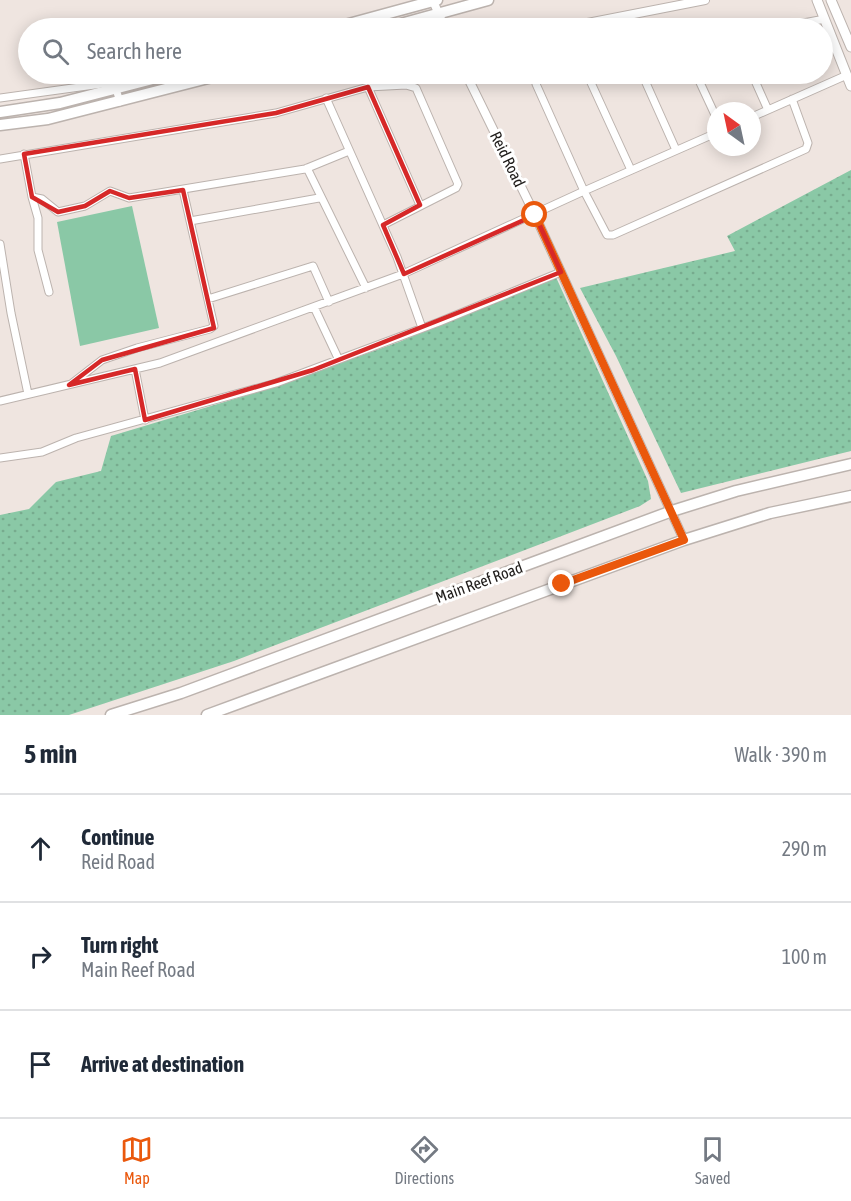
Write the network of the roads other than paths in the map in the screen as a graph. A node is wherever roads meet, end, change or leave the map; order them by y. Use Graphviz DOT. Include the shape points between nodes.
graph roads {
  1 [pos="488,0"];
  2 [pos="705,0"];
  3 [pos="817,0"];
  4 [pos="831,0"];
  5 [pos="435,1"];
  6 [pos="438,14"];
  7 [pos="371,18"];
  8 [pos="423,18"];
  9 [pos="440,18"];
  10 [pos="613,18"];
  11 [pos="825,18"];
  12 [pos="833,39"];
  13 [pos="851,47"];
  14 [pos="847,75"];
  15 [pos="833,81"];
  16 [pos="95,84"];
  17 [pos="109,84"];
  18 [pos="135,84"];
  19 [pos="187,84"];
  20 [pos="471,84"];
  21 [pos="536,84"];
  22 [pos="592,84"];
  23 [pos="646,84"];
  24 [pos="701,84"];
  25 [pos="756,84"];
  26 [pos="826,84"];
  27 [pos="410,86"];
  28 [pos="851,86"];
  29 [pos="368,87"];
  30 [pos="116,89"];
  31 [pos="0,98"];
  32 [pos="326,98"];
  33 [pos="792,99"];
  34 [pos="120,102"];
  35 [pos="709,102"];
  36 [pos="768,110"];
  37 [pos="0,112"];
  38 [pos="761,113"];
  39 [pos="0,125"];
  40 [pos="707,137"];
  41 [pos="676,150"];
  42 [pos="349,151"];
  43 [pos="24,154"];
  44 [pos="0,159"];
  45 [pos="307,168"];
  46 [pos="631,170"];
  47 [pos="183,190"];
  48 [pos="584,191"];
  49 [pos="32,197"];
  50 [pos="319,198"];
  51 [pos="420,205"];
  52 [pos="535,215"];
  53 [pos="190,220"];
  54 [pos="383,225"];
  55 [pos="0,244"];
  56 [pos="561,272"];
  57 [pos="404,274"];
  58 [pos="366,288"];
  59 [pos="49,292"];
  60 [pos="8,295"];
  61 [pos="0,298"];
  62 [pos="208,299"];
  63 [pos="329,302"];
  64 [pos="315,307"];
  65 [pos="421,325"];
  66 [pos="338,358"];
  67 [pos="135,369"];
  68 [pos="69,386"];
  69 [pos="28,394"];
  70 [pos="0,401"];
  71 [pos="145,420"];
  72 [pos="0,458"];
  73 [pos="851,464"];
  74 [pos="851,496"];
  75 [pos="672,511"];
  76 [pos="684,540"];
  77 [pos="111,715"];
  78 [pos="207,715"];
  1 -- 6 [label="main road"];
  2 -- 10 [label="street"];
  3 -- 11 [label="main road"];
  4 -- 13 [label="main road"];
  5 -- 6 [label="street"];
  5 -- 7 [label="main road"];
  6 -- 8 [label="main road"];
  6 -- 9 [label="street"];
  12 -- 14 [label="main road"];
  14 -- 15 [label="street"];
  14 -- 28 [label="main road"];
  16 -- 31 [label="street"];
  17 -- 30 [label="street"];
  18 -- 30 [label="main road"];
  19 -- 34 [label="main road"];
  20 -- 52 [label="street, Reid Road"];
  21 -- 48 [label="street"];
  22 -- 46 [label="street"];
  23 -- 41 [label="street"];
  24 -- 35 [label="street"];
  25 -- 36 [label="street"];
  26 -- 33 [label="street"];
  27 -- 29 [label="street"];
  27 -- 51 [label="street" via="416,88 425,105 458,184"];
  29 -- 32 [label="street"];
  29 -- 51 [label="street"];
  30 -- 34 [label="street"];
  30 -- 37 [label="main road"];
  32 -- 42 [label="street"];
  32 -- 43 [label="street" via="276,113"];
  33 -- 36 [label="street"];
  33 -- 48 [label="street" via="808,143 806,149 613,235 607,235"];
  34 -- 39 [label="main road" via="39,121"];
  36 -- 38 [label="street"];
  40 -- 41 [label="street"];
  41 -- 46 [label="street"];
  42 -- 45 [label="street"];
  42 -- 54 [label="street"];
  43 -- 44 [label="street"];
  43 -- 49 [label="street"];
  45 -- 47 [label="street"];
  45 -- 50 [label="street"];
  46 -- 48 [label="street"];
  47 -- 49 [label="street" via="129,198 111,191 84,206 58,212 42,199"];
  47 -- 53 [label="street"];
  48 -- 52 [label="street"];
  49 -- 59 [label="street"];
  50 -- 53 [label="street"];
  50 -- 58 [label="street"];
  51 -- 54 [label="street"];
  52 -- 56 [label="street, Reid Road"];
  52 -- 57 [label="street"];
  53 -- 62 [label="street"];
  54 -- 57 [label="street"];
  55 -- 60 [label="street"];
  56 -- 66 [label="street"];
  56 -- 75 [label="street, Reid Road"];
  57 -- 58 [label="street"];
  57 -- 65 [label="street"];
  58 -- 63 [label="street"];
  60 -- 61 [label="street"];
  60 -- 69 [label="street"];
  62 -- 63 [label="street" via="313,267"];
  62 -- 68 [label="street" via="214,326 210,329 102,360"];
  63 -- 64 [label="street"];
  64 -- 66 [label="street"];
  64 -- 67 [label="street"];
  66 -- 71 [label="street" via="276,383"];
  67 -- 68 [label="street"];
  67 -- 71 [label="street"];
  68 -- 69 [label="street"];
  69 -- 70 [label="street"];
  71 -- 72 [label="street" via="76,438 42,452"];
  73 -- 75 [label="main road, Main Reef Road" via="736,491"];
  74 -- 76 [label="main road, Main Reef Road" via="770,513"];
  75 -- 76 [label="street, Reid Road"];
  75 -- 77 [label="main road, Main Reef Road" via="181,693"];
  76 -- 78 [label="main road, Main Reef Road"];
}
